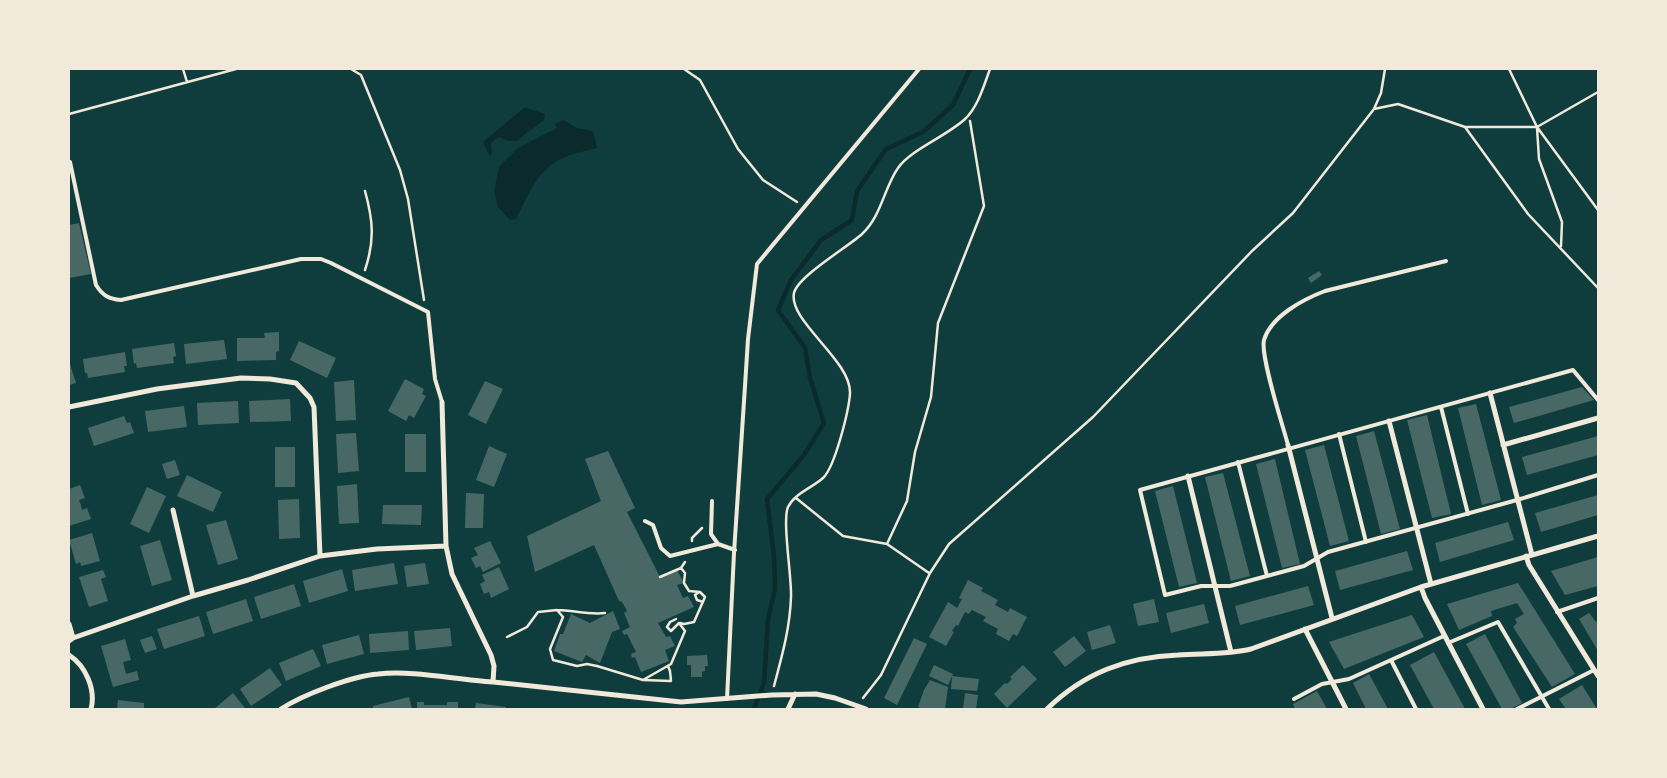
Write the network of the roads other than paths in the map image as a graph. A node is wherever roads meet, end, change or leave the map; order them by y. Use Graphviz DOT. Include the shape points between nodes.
graph roads {
  1 [pos="919,69"];
  2 [pos="70,162"];
  3 [pos="1446,261"];
  4 [pos="1490,393"];
  5 [pos="1598,400"];
  6 [pos="442,402"];
  7 [pos="69,407"];
  8 [pos="1441,407"];
  9 [pos="1598,418"];
  10 [pos="1389,421"];
  11 [pos="1340,434"];
  12 [pos="1503,445"];
  13 [pos="1289,447"];
  14 [pos="1238,462"];
  15 [pos="1598,475"];
  16 [pos="1188,476"];
  17 [pos="1517,500"];
  18 [pos="712,501"];
  19 [pos="173,510"];
  20 [pos="1468,514"];
  21 [pos="645,521"];
  22 [pos="1416,528"];
  23 [pos="1598,536"];
  24 [pos="1366,542"];
  25 [pos="718,544"];
  26 [pos="446,546"];
  27 [pos="734,550"];
  28 [pos="320,556"];
  29 [pos="1529,556"];
  30 [pos="1316,559"];
  31 [pos="1267,576"];
  32 [pos="1431,584"];
  33 [pos="1214,586"];
  34 [pos="1421,587"];
  35 [pos="193,596"];
  36 [pos="1598,598"];
  37 [pos="1557,612"];
  38 [pos="1332,618"];
  39 [pos="69,624"];
  40 [pos="1305,629"];
  41 [pos="1444,636"];
  42 [pos="71,640"];
  43 [pos="1448,643"];
  44 [pos="1231,652"];
  45 [pos="69,655"];
  46 [pos="1391,660"];
  47 [pos="1596,669"];
  48 [pos="1598,676"];
  49 [pos="493,682"];
  50 [pos="1332,682"];
  51 [pos="795,694"];
  52 [pos="1541,696"];
  53 [pos="727,699"];
  54 [pos="1294,699"];
  55 [pos="91,709"];
  56 [pos="281,709"];
  57 [pos="788,709"];
  58 [pos="866,709"];
  59 [pos="1046,709"];
  60 [pos="1346,709"];
  61 [pos="1416,709"];
  62 [pos="1482,709"];
  63 [pos="1517,709"];
  64 [pos="1549,709"];
  1 -- 27 [label="lane" via="757,264 748,339"];
  2 -- 6 [label="lane" via="96,285 106,297 122,300 310,258 321,259 428,312 435,379"];
  3 -- 13 [label="lane" via="1325,290 1294,306 1270,329 1265,339 1264,356"];
  4 -- 5 [label="lane" via="1573,370"];
  4 -- 8 [label="lane"];
  4 -- 12 [label="street"];
  6 -- 26 [label="street"];
  7 -- 28 [label="street" via="157,389 242,378 296,383 314,407"];
  8 -- 10 [label="lane"];
  8 -- 20 [label="lane"];
  9 -- 12 [label="street"];
  10 -- 11 [label="lane"];
  10 -- 22 [label="street"];
  11 -- 13 [label="lane"];
  11 -- 24 [label="lane"];
  12 -- 17 [label="street"];
  13 -- 14 [label="lane"];
  13 -- 30 [label="street"];
  14 -- 16 [label="lane"];
  14 -- 31 [label="lane"];
  15 -- 17 [label="lane"];
  16 -- 33 [label="street"];
  16 -- 33 [label="lane" via="1140,490 1162,585 1165,595"];
  17 -- 20 [label="lane"];
  17 -- 29 [label="street"];
  18 -- 25 [label="lane" via="711,534"];
  19 -- 35 [label="street"];
  20 -- 22 [label="lane"];
  21 -- 25 [label="lane" via="653,525 661,548 670,556"];
  22 -- 24 [label="lane"];
  22 -- 32 [label="street"];
  23 -- 29 [label="street"];
  24 -- 30 [label="lane" via="1328,552"];
  25 -- 27 [label="lane"];
  26 -- 28 [label="street"];
  26 -- 49 [label="street" via="452,574 491,655"];
  27 -- 53 [label="lane"];
  28 -- 35 [label="street"];
  29 -- 32 [label="street"];
  29 -- 37 [label="street" via="1529,565"];
  30 -- 31 [label="lane" via="1304,566"];
  30 -- 38 [label="street"];
  31 -- 33 [label="lane" via="1230,586"];
  32 -- 34 [label="street"];
  33 -- 44 [label="street"];
  34 -- 38 [label="street"];
  34 -- 41 [label="street"];
  35 -- 42 [label="street"];
  36 -- 37 [label="lane"];
  37 -- 47 [label="street"];
  38 -- 40 [label="street"];
  39 -- 42 [label="street"];
  40 -- 44 [label="street" via="1251,649"];
  40 -- 50 [label="street"];
  41 -- 43 [label="street"];
  41 -- 46 [label="lane"];
  43 -- 52 [label="lane" via="1498,622"];
  43 -- 62 [label="street"];
  44 -- 59 [label="street" via="1176,655 1119,665 1082,680"];
  45 -- 55 [label="street" via="85,672 92,689"];
  46 -- 50 [label="lane" via="1349,679"];
  46 -- 61 [label="lane"];
  47 -- 48 [label="street"];
  47 -- 52 [label="lane"];
  49 -- 53 [label="street" via="660,701"];
  49 -- 56 [label="street" via="423,674 378,674 331,686"];
  50 -- 54 [label="lane"];
  50 -- 60 [label="street"];
  51 -- 53 [label="street"];
  51 -- 57 [label="street"];
  51 -- 58 [label="street" via="835,698"];
  52 -- 63 [label="lane"];
  52 -- 64 [label="lane"];
}
